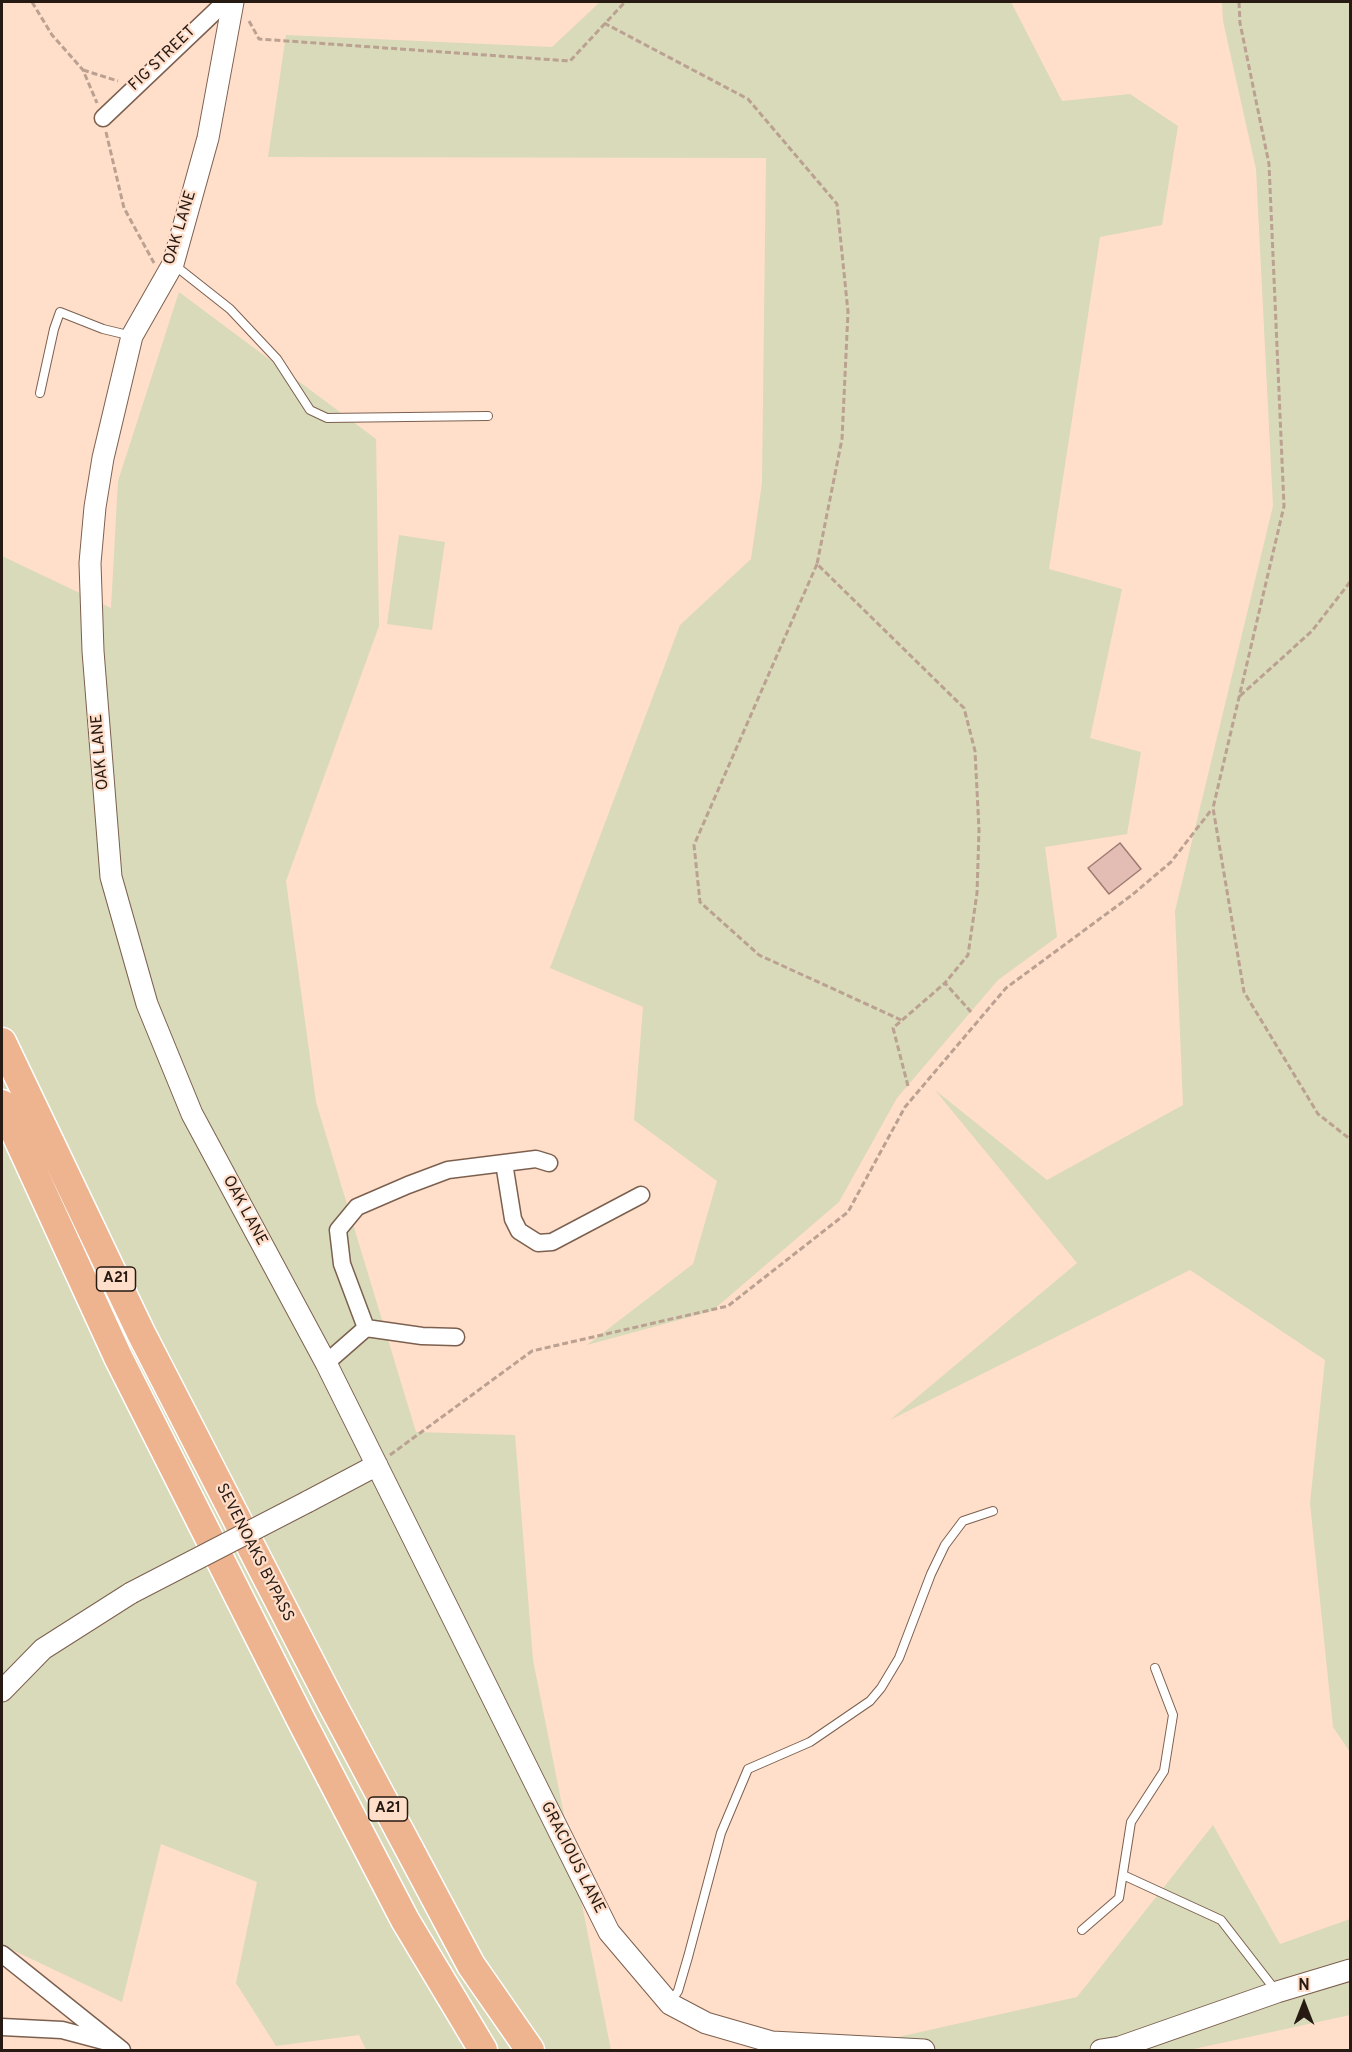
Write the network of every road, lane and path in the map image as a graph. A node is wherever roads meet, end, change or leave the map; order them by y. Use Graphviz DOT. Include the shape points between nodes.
graph roads {
  1 [pos="32,2"];
  2 [pos="225,2"];
  3 [pos="233,2"];
  4 [pos="625,2"];
  5 [pos="1239,2"];
  6 [pos="249,20"];
  7 [pos="604,23"];
  8 [pos="82,70"];
  9 [pos="134,88"];
  10 [pos="103,118"];
  11 [pos="168,272"];
  12 [pos="132,336"];
  13 [pos="40,393"];
  14 [pos="488,416"];
  15 [pos="817,564"];
  16 [pos="1350,582"];
  17 [pos="1239,697"];
  18 [pos="1213,808"];
  19 [pos="945,983"];
  20 [pos="971,1012"];
  21 [pos="902,1020"];
  22 [pos="2,1042"];
  23 [pos="908,1086"];
  24 [pos="2,1104"];
  25 [pos="1350,1139"];
  26 [pos="504,1163"];
  27 [pos="549,1163"];
  28 [pos="641,1195"];
  29 [pos="366,1328"];
  30 [pos="456,1336"];
  31 [pos="326,1363"];
  32 [pos="377,1465"];
  33 [pos="993,1511"];
  34 [pos="1155,1668"];
  35 [pos="2,1691"];
  36 [pos="1123,1875"];
  37 [pos="1082,1930"];
  38 [pos="2,1954"];
  39 [pos="1350,1970"];
  40 [pos="1277,1992"];
  41 [pos="670,2004"];
  42 [pos="2,2027"];
  43 [pos="120,2048"];
  44 [pos="483,2050"];
  45 [pos="530,2050"];
  46 [pos="924,2050"];
  47 [pos="1101,2050"];
  1 -- 8 [label="path" via="52,35"];
  2 -- 9 [label="street, FIG STREET"];
  3 -- 11 [label="street, OAK LANE" via="207,138"];
  4 -- 7 [label="path"];
  5 -- 17 [label="path" via="1269,164 1284,506"];
  6 -- 7 [label="path" via="259,39 570,61"];
  7 -- 15 [label="path" via="748,99 837,204 848,312 842,439"];
  8 -- 9 [label="path"];
  8 -- 10 [label="path"];
  9 -- 10 [label="street, FIG STREET"];
  10 -- 11 [label="path" via="124,208"];
  11 -- 12 [label="street, OAK LANE"];
  11 -- 14 [label="lane" via="230,309 277,359 310,410 327,418"];
  12 -- 13 [label="lane" via="60,312"];
  12 -- 31 [label="street, OAK LANE" via="103,458 90,563 111,877 147,1004 192,1114"];
  15 -- 19 [label="path" via="964,708 975,751 977,893 968,955"];
  15 -- 21 [label="path" via="694,845 700,902 759,955"];
  16 -- 17 [label="path" via="1312,631"];
  17 -- 18 [label="path"];
  18 -- 25 [label="path" via="1244,992 1318,1114"];
  18 -- 32 [label="path" via="1171,862 1132,896 1006,988 905,1107 848,1212 728,1306 532,1351"];
  19 -- 20 [label="path"];
  19 -- 21 [label="path"];
  21 -- 23 [label="path" via="893,1028"];
  22 -- 45 [label="highway, SEVENOAKS BYPASS / A21" via="141,1333 332,1704 471,1965"];
  24 -- 44 [label="highway, SEVENOAKS BYPASS / A21" via="118,1357 306,1728 405,1920"];
  26 -- 27 [label="street" via="536,1159"];
  26 -- 28 [label="street" via="513,1219 519,1230 538,1242 552,1242"];
  26 -- 29 [label="street" via="448,1170 357,1207 338,1230 342,1264"];
  29 -- 30 [label="street" via="422,1336"];
  29 -- 31 [label="street"];
  31 -- 32 [label="street, OAK LANE"];
  32 -- 35 [label="street, bridge" via="131,1593 43,1649"];
  32 -- 41 [label="street, GRACIOUS LANE" via="609,1932"];
  33 -- 41 [label="lane" via="963,1521 945,1545 899,1658 870,1701 810,1742 748,1769 721,1833 678,1991"];
  34 -- 36 [label="lane" via="1173,1715 1164,1771 1131,1822"];
  36 -- 37 [label="lane" via="1119,1898"];
  36 -- 40 [label="lane" via="1221,1920"];
  38 -- 43 [label="street"];
  39 -- 40 [label="street"];
  40 -- 47 [label="street" via="1120,2047"];
  41 -- 46 [label="street, GRACIOUS LANE" via="706,2023 772,2042"];
  42 -- 43 [label="street" via="62,2030"];
}
